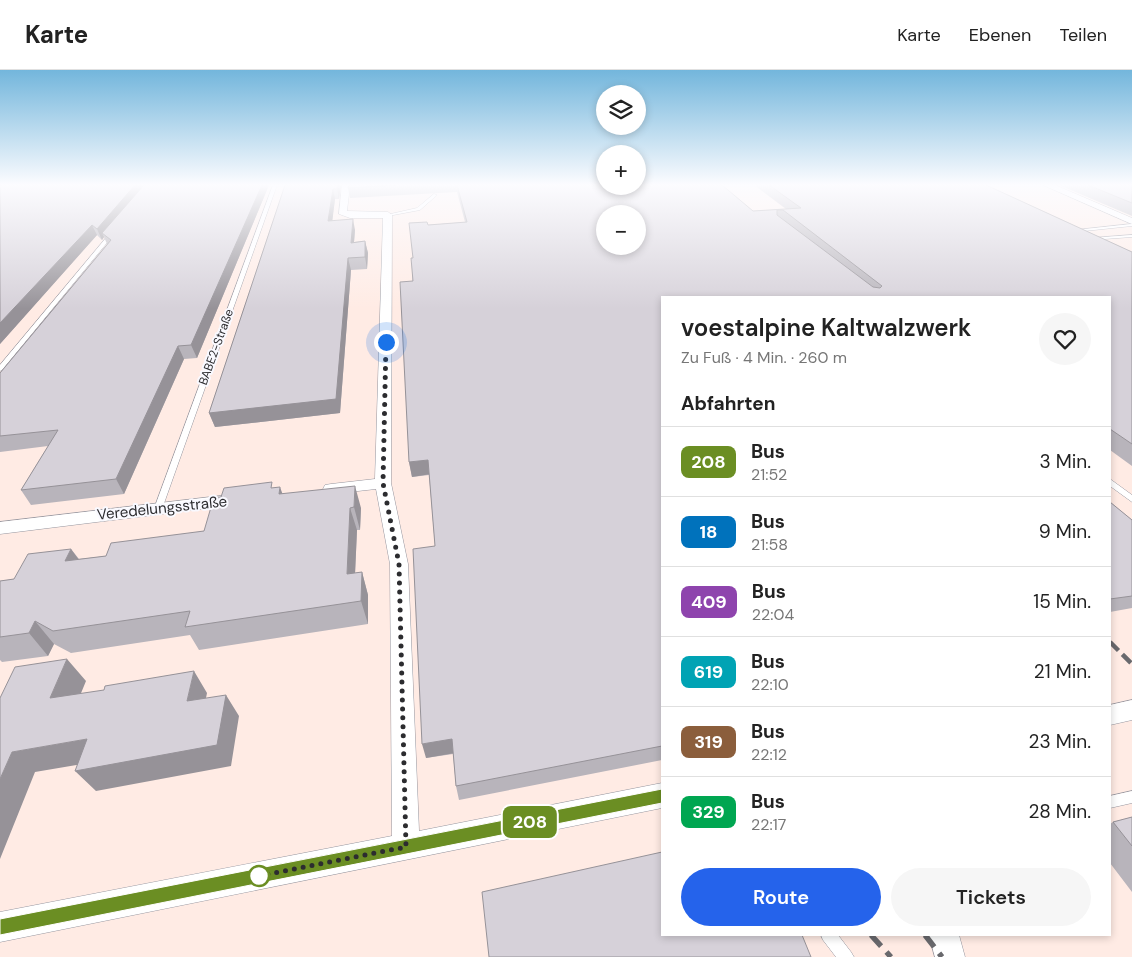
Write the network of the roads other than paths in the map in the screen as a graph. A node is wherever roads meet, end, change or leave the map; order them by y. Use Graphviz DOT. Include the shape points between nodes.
graph roads {
  1 [pos="118,226"];
  2 [pos="260,226"];
  3 [pos="388,226"];
  4 [pos="1119,226"];
  5 [pos="1067,230"];
  6 [pos="1132,236"];
  7 [pos="1081,240"];
  8 [pos="0,370"];
  9 [pos="383,483"];
  10 [pos="1111,483"];
  11 [pos="315,491"];
  12 [pos="257,498"];
  13 [pos="1132,499"];
  14 [pos="158,508"];
  15 [pos="0,528"];
  16 [pos="1132,710"];
  17 [pos="1111,715"];
  18 [pos="661,796"];
  19 [pos="1132,797"];
  20 [pos="1111,802"];
  21 [pos="406,847"];
  22 [pos="0,927"];
  23 [pos="829,936"];
  24 [pos="944,936"];
  25 [pos="846,957"];
  26 [pos="950,957"];
  1 -- 8 [label="lane"];
  2 -- 14 [label="lane, BABE2-Straße"];
  3 -- 9 [label="street"];
  4 -- 5 [label="lane"];
  6 -- 7 [label="lane"];
  9 -- 11 [label="street"];
  9 -- 21 [label="street" via="399,564"];
  10 -- 13 [label="lane"];
  12 -- 14 [label="street, Veredelungsstraße"];
  14 -- 15 [label="street, Veredelungsstraße"];
  16 -- 17 [label="street"];
  18 -- 21 [label="street"];
  19 -- 20 [label="lane"];
  21 -- 22 [label="street"];
  23 -- 25 [label="lane"];
  24 -- 26 [label="street"];
}
